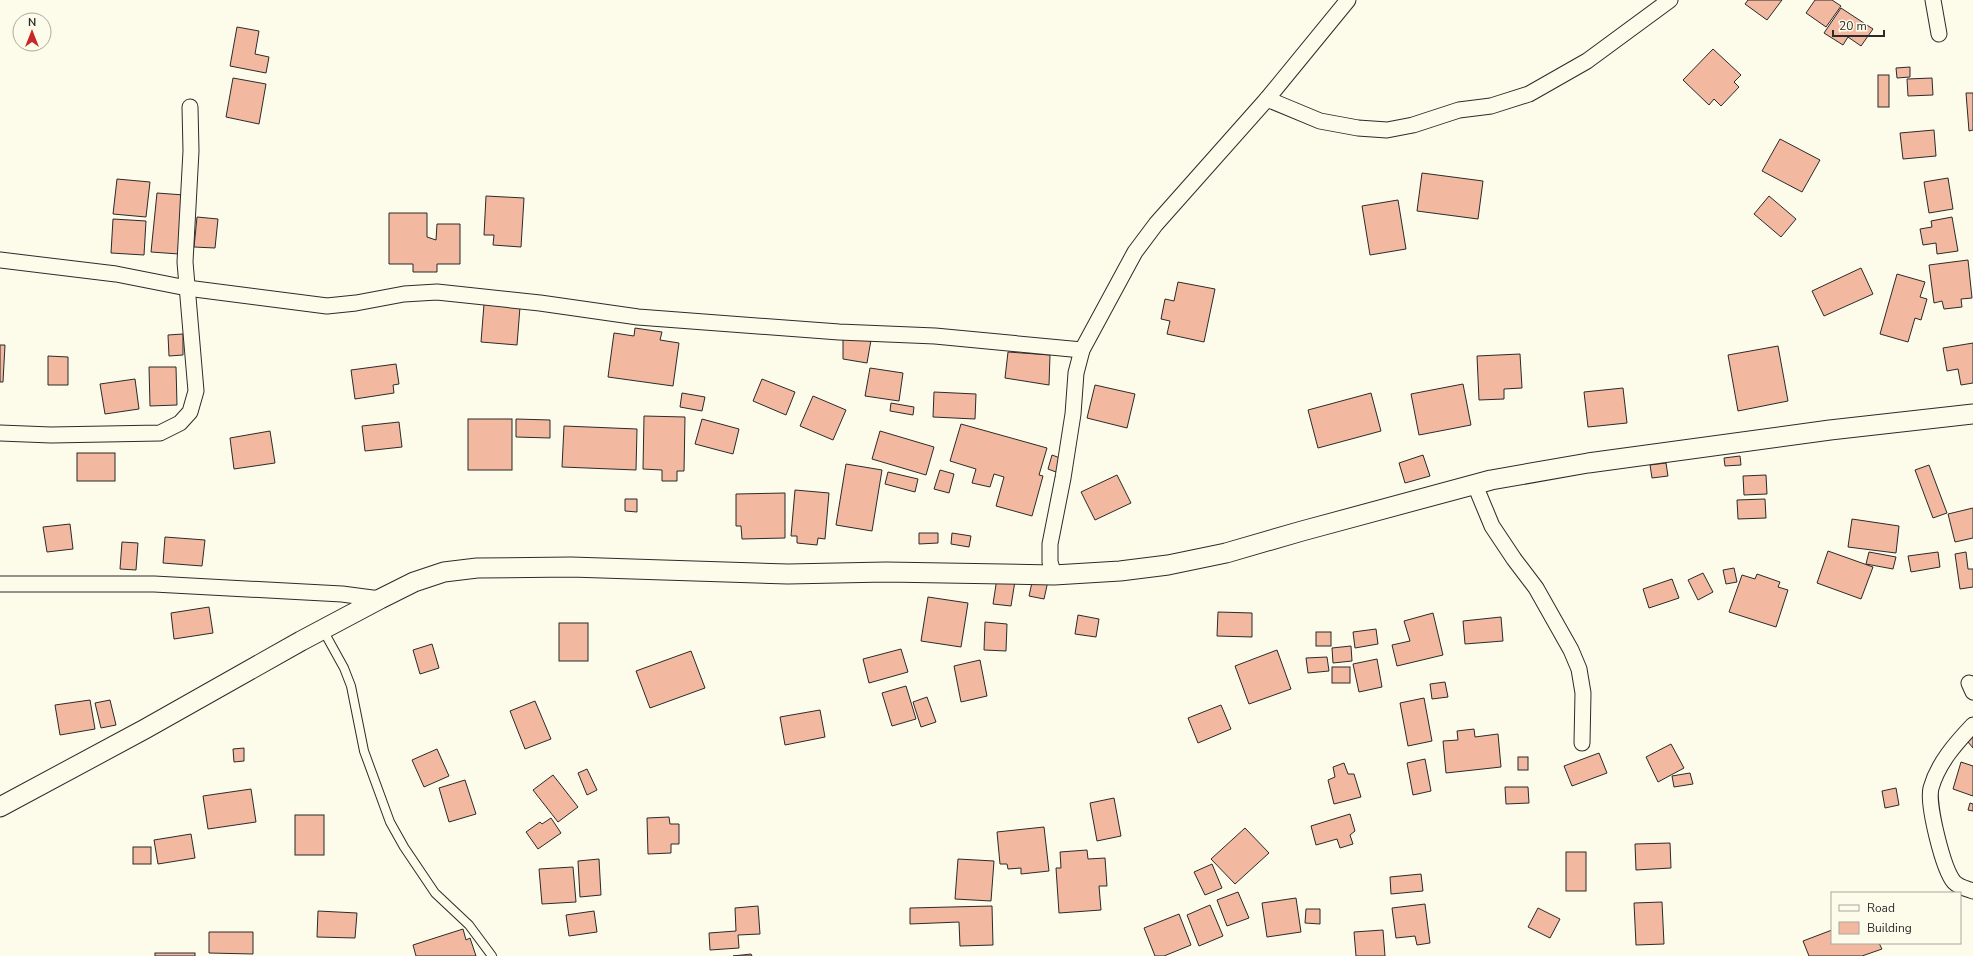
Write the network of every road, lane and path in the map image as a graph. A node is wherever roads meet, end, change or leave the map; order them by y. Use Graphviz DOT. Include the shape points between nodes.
graph roads {
  1 [pos="1348,0"];
  2 [pos="1670,0"];
  3 [pos="1934,0"];
  4 [pos="1939,34"];
  5 [pos="1267,99"];
  6 [pos="190,107"];
  7 [pos="0,260"];
  8 [pos="187,288"];
  9 [pos="1082,350"];
  10 [pos="1973,414"];
  11 [pos="0,433"];
  12 [pos="1474,484"];
  13 [pos="1054,575"];
  14 [pos="0,584"];
  15 [pos="380,599"];
  16 [pos="323,630"];
  17 [pos="1973,725"];
  18 [pos="1582,743"];
  19 [pos="0,807"];
  20 [pos="1973,891"];
  21 [pos="492,956"];
  1 -- 5 [label="street"];
  2 -- 5 [label="street" via="1587,61 1529,94 1491,106 1459,110 1413,125 1387,130 1320,121"];
  3 -- 4 [label="street"];
  5 -- 9 [label="street" via="1135,252"];
  6 -- 8 [label="street" via="191,151 185,262"];
  7 -- 8 [label="street" via="116,274"];
  8 -- 9 [label="street" via="327,306 404,294 437,292 638,317 950,338"];
  8 -- 11 [label="street" via="196,391 190,412 180,423 160,432 51,435"];
  9 -- 13 [label="street" via="1076,373 1073,414 1050,544 1050,562"];
  10 -- 12 [label="street" via="1815,432 1588,463"];
  12 -- 13 [label="street" via="1226,553 1168,565"];
  12 -- 18 [label="street" via="1492,526 1536,588 1580,669 1583,692"];
  13 -- 15 [label="street" via="886,572 788,574 571,567 477,568 444,572 414,582"];
  14 -- 15 [label="street" via="162,585 342,594"];
  15 -- 16 [label="street"];
  16 -- 19 [label="street"];
  16 -- 21 [label="lane" via="349,680 364,751 390,822 435,893 469,925"];
  17 -- 20 [label="street" via="1950,750 1931,789 1930,800 1948,873 1960,887"];
}
